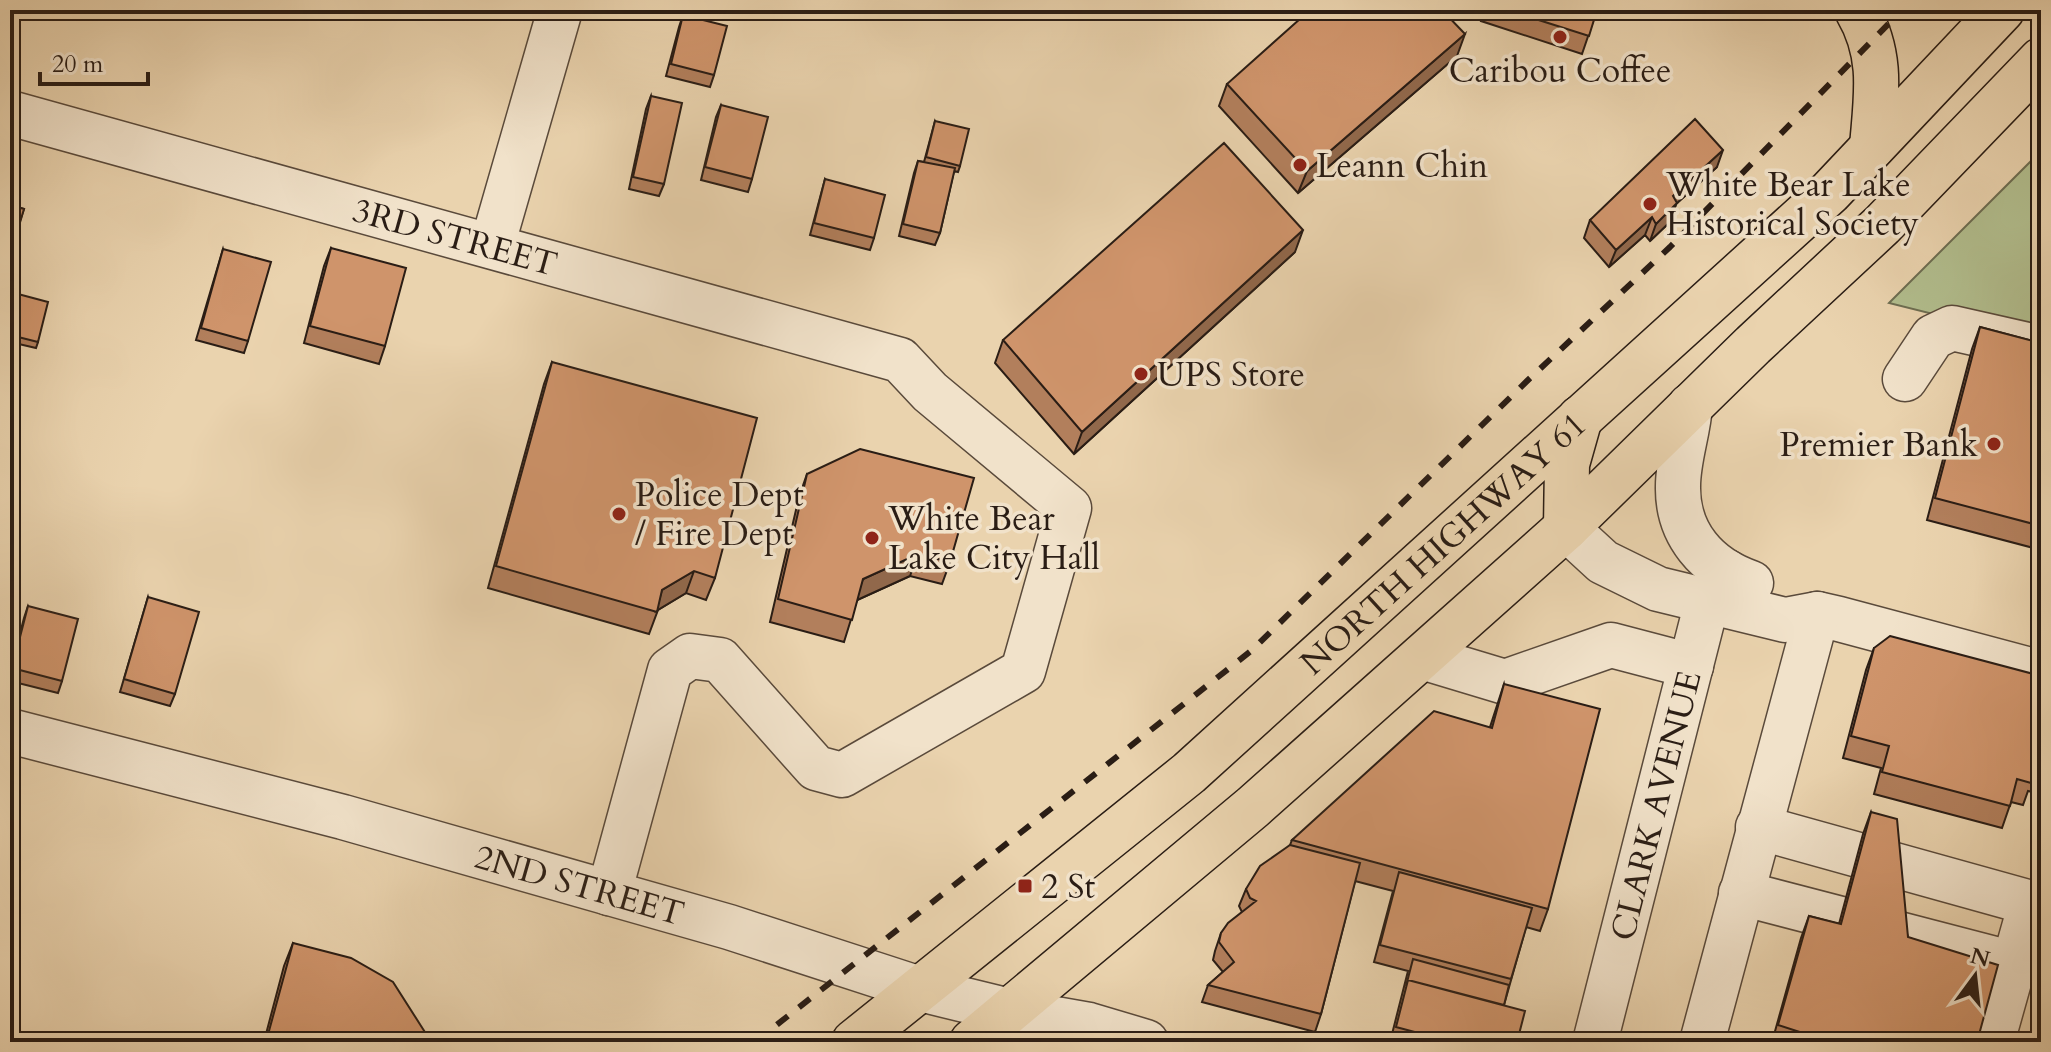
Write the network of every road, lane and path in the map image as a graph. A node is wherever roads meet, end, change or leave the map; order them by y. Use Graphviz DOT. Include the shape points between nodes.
graph roads {
  1 [pos="560,10"];
  2 [pos="1857,10"];
  3 [pos="2002,10"];
  4 [pos="2041,60"];
  5 [pos="10,113"];
  6 [pos="1872,147"];
  7 [pos="492,246"];
  8 [pos="2041,348"];
  9 [pos="1905,379"];
  10 [pos="1690,406"];
  11 [pos="1580,418"];
  12 [pos="1566,528"];
  13 [pos="1717,587"];
  14 [pos="1817,614"];
  15 [pos="1422,657"];
  16 [pos="1691,666"];
  17 [pos="2041,673"];
  18 [pos="10,731"];
  19 [pos="1758,827"];
  20 [pos="609,893"];
  21 [pos="1741,893"];
  22 [pos="2014,964"];
  23 [pos="920,989"];
  24 [pos="1010,1011"];
  25 [pos="1086,1033"];
  26 [pos="854,1042"];
  27 [pos="972,1042"];
  28 [pos="1146,1042"];
  29 [pos="1595,1042"];
  30 [pos="1702,1042"];
  31 [pos="1992,1042"];
  1 -- 7 [label="street"];
  2 -- 6 [label="main road" via="1878,75"];
  3 -- 6 [label="main road, NORTH HIGHWAY 61"];
  4 -- 10 [label="main road, NORTH HIGHWAY 61" via="1882,225"];
  5 -- 7 [label="street, 3RD STREET"];
  6 -- 11 [label="main road, NORTH HIGHWAY 61" via="1830,192"];
  7 -- 20 [label="street, 3RD STREET" via="900,360 930,392 1069,508 1023,671 842,775 816,768 720,660 690,656 670,670"];
  8 -- 9 [label="street" via="1952,328 1933,337"];
  10 -- 12 [label="main road, NORTH HIGHWAY 61"];
  10 -- 13 [label="street" via="1678,486 1680,514"];
  11 -- 12 [label="main road" via="1567,464"];
  11 -- 23 [label="main road, NORTH HIGHWAY 61" via="1189,773"];
  12 -- 13 [label="street" via="1603,562 1658,589"];
  12 -- 15 [label="main road, NORTH HIGHWAY 61"];
  13 -- 14 [label="street" via="1785,620"];
  13 -- 16 [label="street, CLARK AVENUE"];
  14 -- 17 [label="street"];
  14 -- 19 [label="street"];
  15 -- 16 [label="street" via="1505,682 1611,645"];
  15 -- 24 [label="main road, NORTH HIGHWAY 61"];
  16 -- 29 [label="street, CLARK AVENUE"];
  18 -- 20 [label="street, 2ND STREET"];
  19 -- 21 [label="street"];
  19 -- 22 [label="street" via="2031,903"];
  20 -- 23 [label="street, 2ND STREET"];
  21 -- 22 [label="street"];
  21 -- 30 [label="street"];
  22 -- 31 [label="street"];
  23 -- 24 [label="street, 2ND STREET"];
  23 -- 26 [label="main road, NORTH HIGHWAY 61"];
  24 -- 25 [label="street, 2ND STREET"];
  24 -- 27 [label="main road, NORTH HIGHWAY 61"];
  25 -- 28 [label="street, 2ND STREET"];
}
